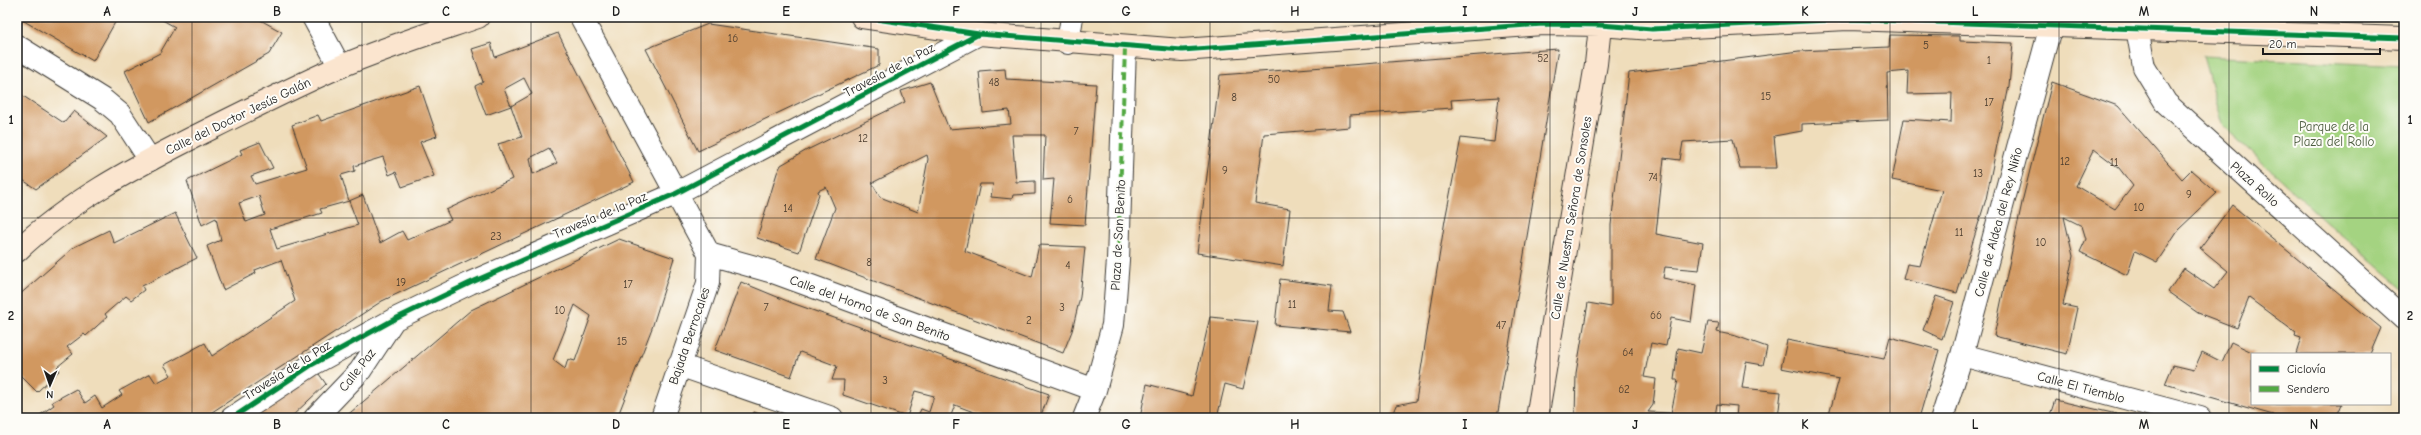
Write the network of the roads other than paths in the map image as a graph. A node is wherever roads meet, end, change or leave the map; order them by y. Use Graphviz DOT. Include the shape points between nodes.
graph roads {
  1 [pos="313,17"];
  2 [pos="478,17"];
  3 [pos="581,17"];
  4 [pos="862,17"];
  5 [pos="1072,17"];
  6 [pos="1601,21"];
  7 [pos="2051,25"];
  8 [pos="2137,28"];
  9 [pos="979,34"];
  10 [pos="2404,38"];
  11 [pos="1068,43"];
  12 [pos="17,46"];
  13 [pos="1125,47"];
  14 [pos="340,67"];
  15 [pos="150,160"];
  16 [pos="675,194"];
  17 [pos="17,251"];
  18 [pos="709,254"];
  19 [pos="395,319"];
  20 [pos="2404,319"];
  21 [pos="1962,355"];
  22 [pos="679,365"];
  23 [pos="1095,390"];
  24 [pos="232,418"];
  25 [pos="315,418"];
  26 [pos="662,418"];
  27 [pos="832,418"];
  28 [pos="1084,418"];
  29 [pos="1537,418"];
  30 [pos="1942,418"];
  31 [pos="2200,418"];
  1 -- 14 [label="street"];
  2 -- 14 [label="street, Calle del Doctor Jesús Galán"];
  3 -- 16 [label="street"];
  4 -- 9 [label="street"];
  5 -- 11 [label="street"];
  6 -- 7 [label="street" via="1652,29 1848,19"];
  6 -- 13 [label="street" via="1182,50"];
  6 -- 29 [label="street, Calle de Nuestra Señora de Sonsoles"];
  7 -- 8 [label="street"];
  7 -- 21 [label="street, Calle de Aldea del Rey Niño"];
  8 -- 10 [label="street"];
  8 -- 20 [label="street, Plaza Rollo" via="2144,67 2166,102"];
  9 -- 11 [label="street"];
  9 -- 16 [label="street, Travesía de la Paz"];
  11 -- 13 [label="street"];
  12 -- 15 [label="street" via="102,99 120,114"];
  13 -- 23 [label="street, Plaza de San Benito" via="1118,260 1113,326"];
  14 -- 15 [label="street, Calle del Doctor Jesús Galán" via="282,93"];
  15 -- 17 [label="street, Calle del Doctor Jesús Galán" via="63,214"];
  16 -- 18 [label="street"];
  16 -- 19 [label="street, Travesía de la Paz" via="470,283"];
  18 -- 22 [label="street, Bajada Berrocales" via="708,283"];
  18 -- 23 [label="street, Calle del Horno de San Benito" via="773,272"];
  19 -- 24 [label="street, Travesía de la Paz" via="312,364"];
  19 -- 25 [label="street, Calle Paz" via="360,371"];
  21 -- 30 [label="street, Calle de Aldea del Rey Niño"];
  21 -- 31 [label="street, Calle El Tiemblo"];
  22 -- 26 [label="street, Bajada Berrocales"];
  22 -- 27 [label="street"];
  23 -- 28 [label="street, Plaza de San Benito"];
}
